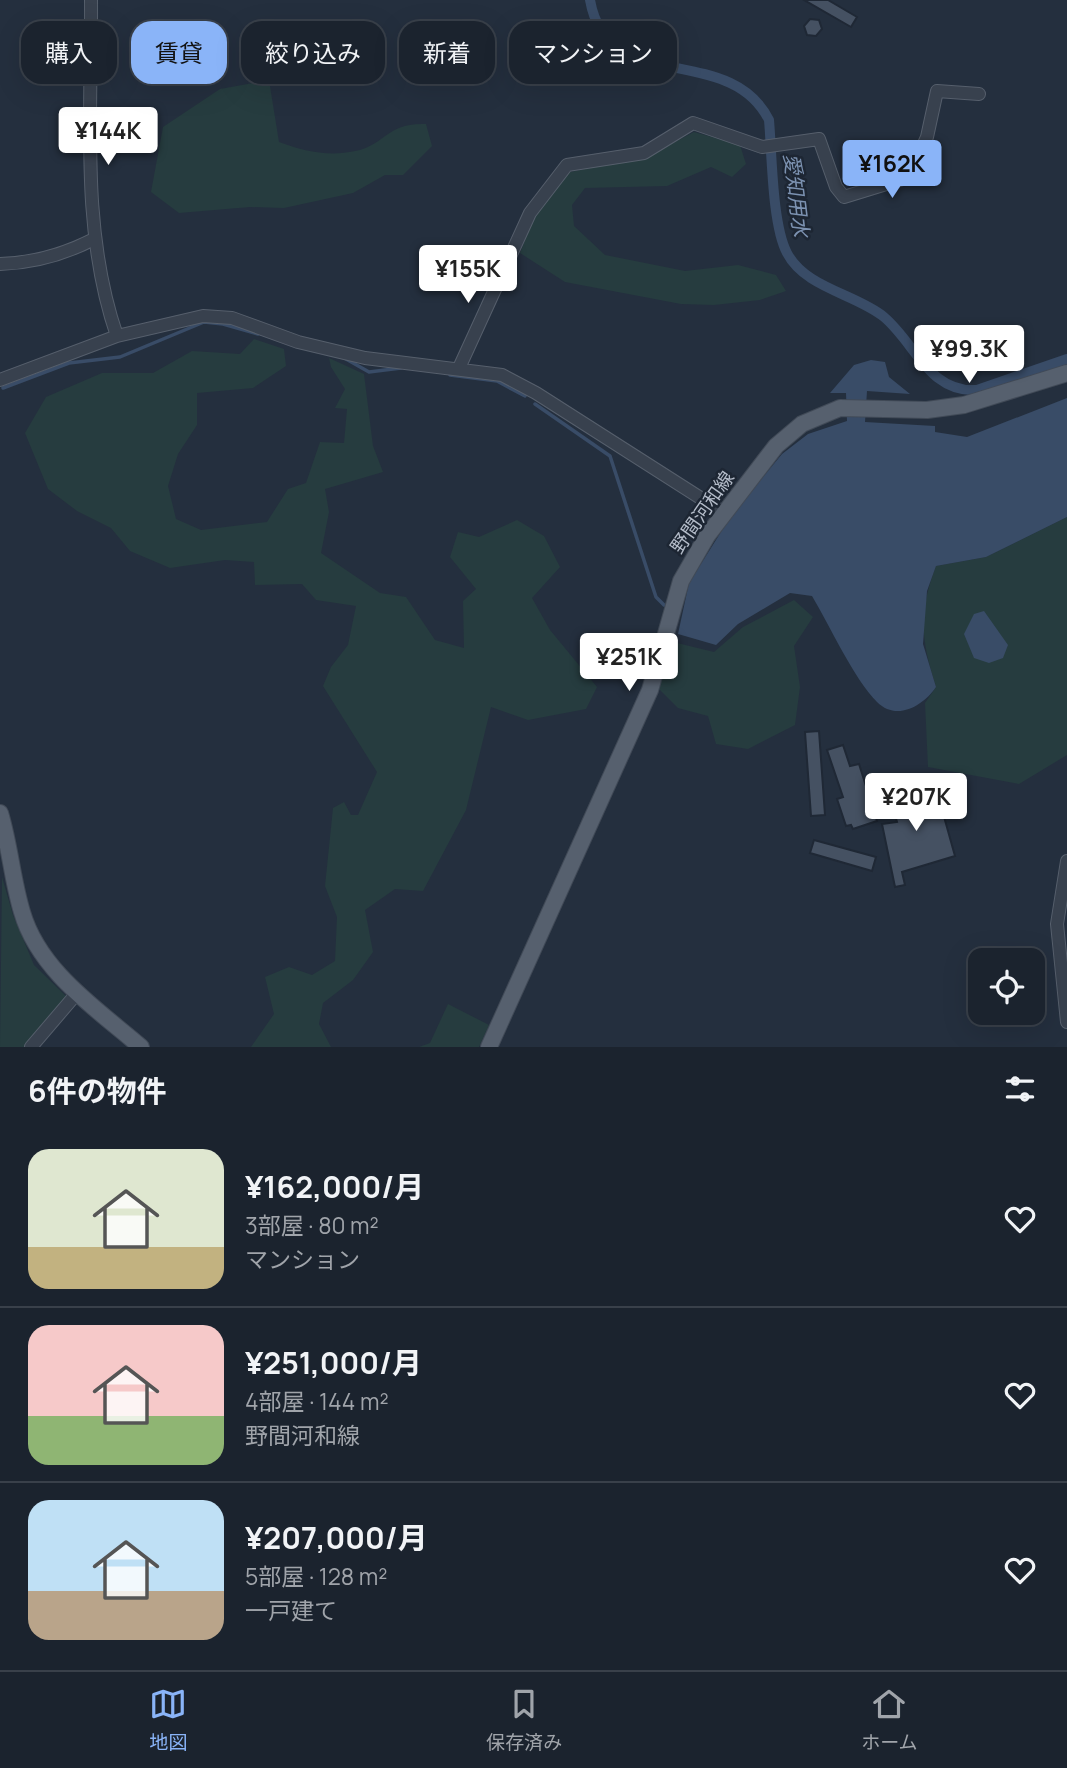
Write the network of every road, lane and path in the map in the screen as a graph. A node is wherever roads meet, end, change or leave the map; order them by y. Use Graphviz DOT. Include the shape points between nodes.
graph roads {
  1 [pos="91,0"];
  2 [pos="979,94"];
  3 [pos="94,239"];
  4 [pos="0,264"];
  5 [pos="117,335"];
  6 [pos="459,368"];
  7 [pos="1067,373"];
  8 [pos="0,380"];
  9 [pos="724,513"];
  10 [pos="0,813"];
  11 [pos="1067,861"];
  12 [pos="78,992"];
  13 [pos="1067,1022"];
  14 [pos="31,1047"];
  15 [pos="141,1047"];
  16 [pos="489,1047"];
  1 -- 3 [label="street"];
  2 -- 6 [label="street" via="937,91 927,137 909,177 856,195 844,197 836,187 819,139 762,147 693,123 643,153 567,165 530,213"];
  3 -- 4 [label="street" via="65,254"];
  3 -- 5 [label="street" via="103,296"];
  5 -- 6 [label="street" via="203,316 232,317 298,342 365,358"];
  5 -- 8 [label="street"];
  6 -- 9 [label="street" via="502,375 536,393"];
  7 -- 9 [label="main road, 野間河和線" via="964,405 927,410 839,408 788,434"];
  9 -- 16 [label="main road, 野間河和線" via="681,581 650,690"];
  10 -- 12 [label="main road" via="22,914 40,951"];
  11 -- 13 [label="street" via="1057,924"];
  12 -- 14 [label="street"];
  12 -- 15 [label="main road"];
}
